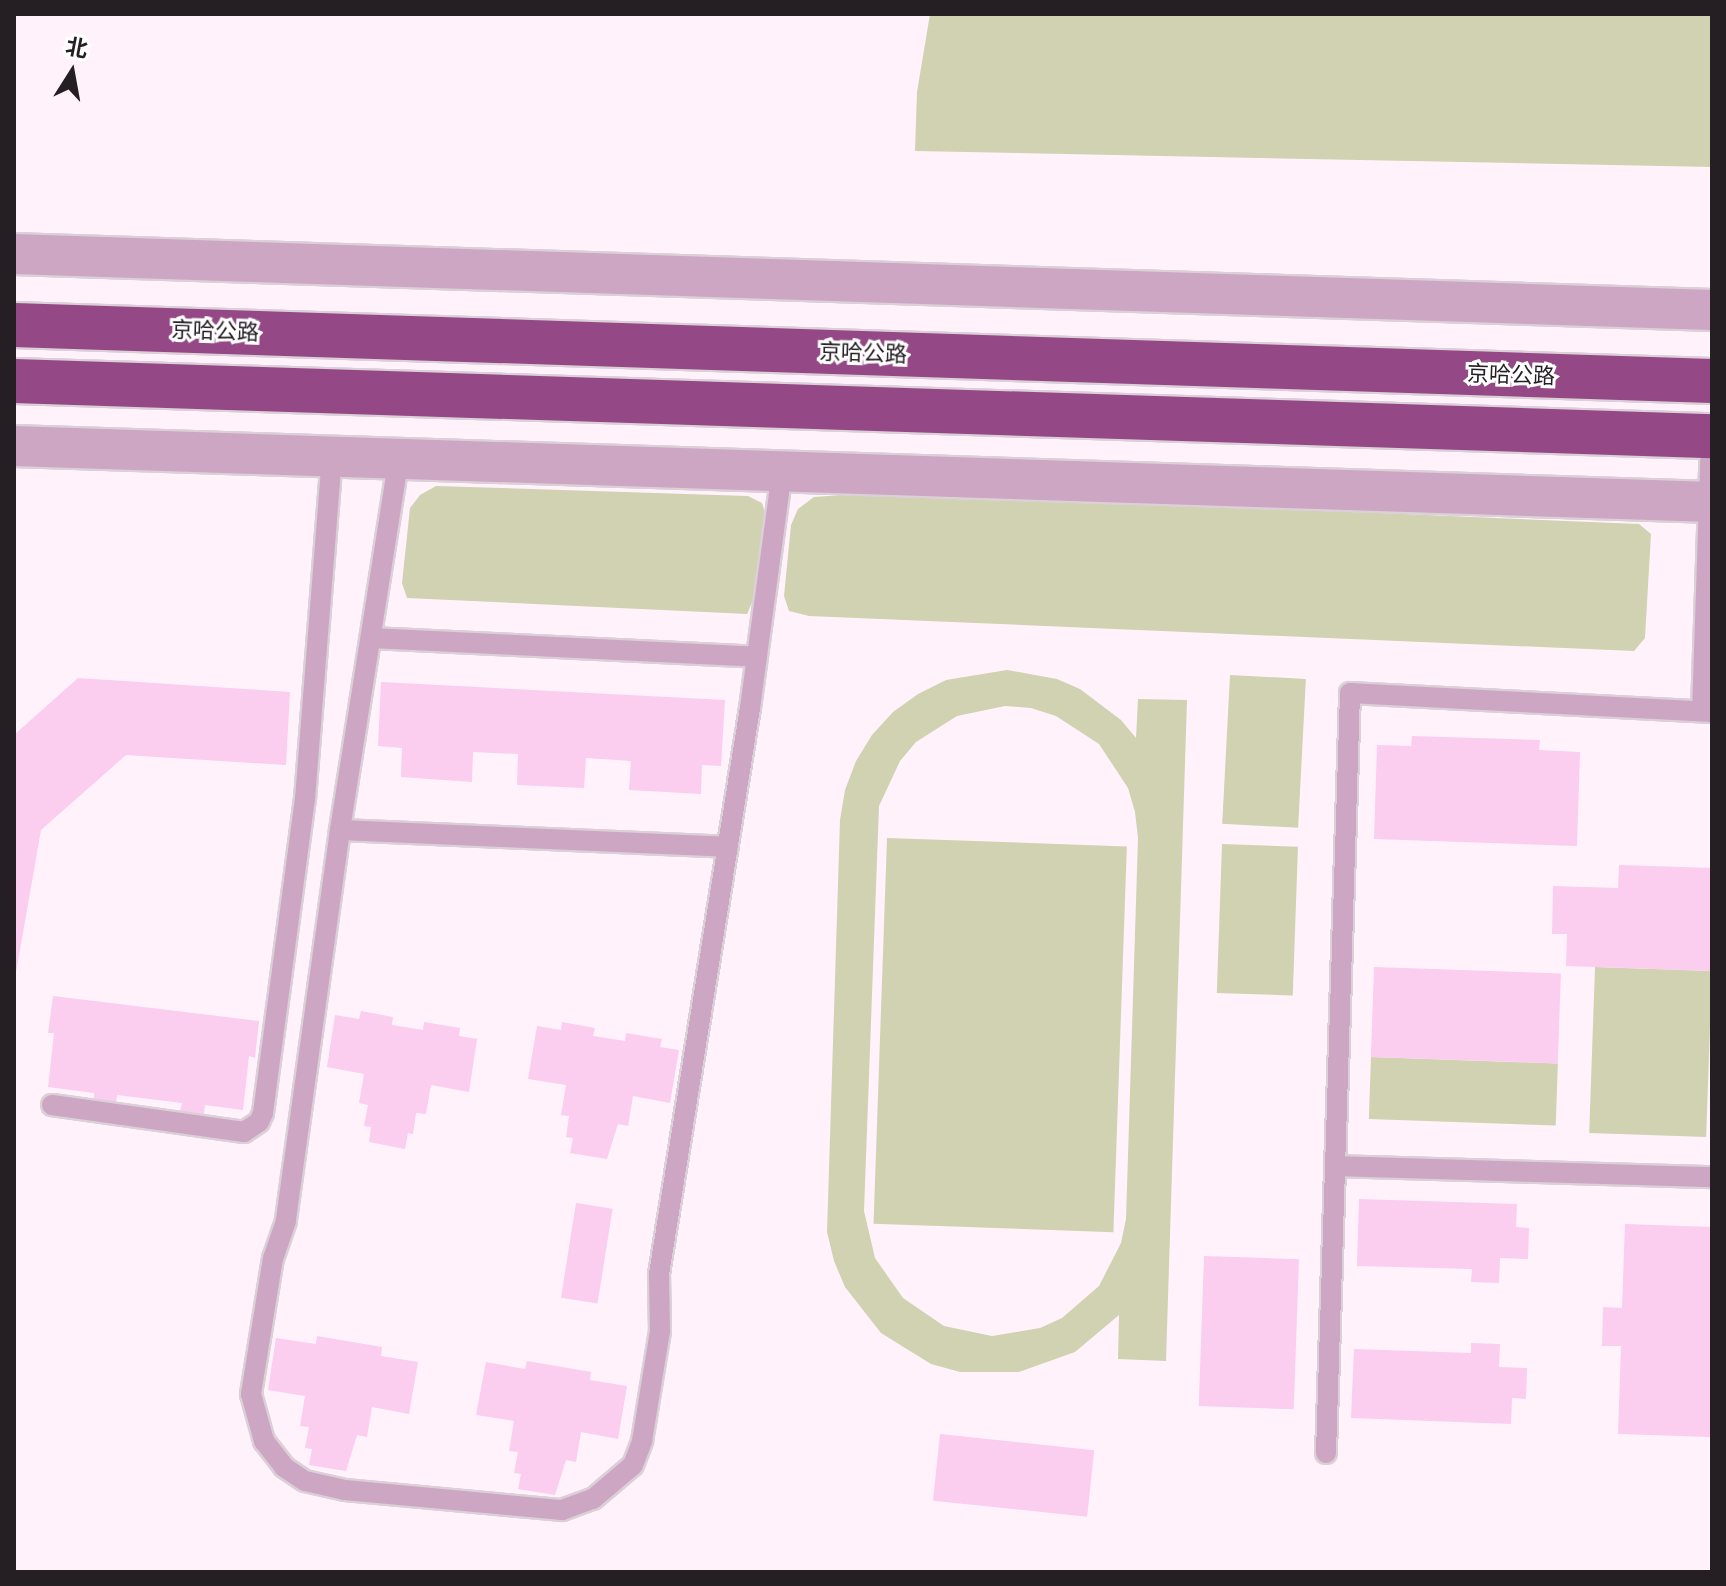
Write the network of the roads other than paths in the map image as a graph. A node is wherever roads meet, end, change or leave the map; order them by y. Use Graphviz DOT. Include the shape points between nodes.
graph roads {
  1 [pos="14,254"];
  2 [pos="1712,310"];
  3 [pos="14,325"];
  4 [pos="14,381"];
  5 [pos="1712,381"];
  6 [pos="1711,436"];
  7 [pos="14,446"];
  8 [pos="332,454"];
  9 [pos="399,457"];
  10 [pos="782,470"];
  11 [pos="1710,502"];
  12 [pos="371,638"];
  13 [pos="757,657"];
  14 [pos="1707,712"];
  15 [pos="340,830"];
  16 [pos="728,847"];
  17 [pos="52,1105"];
  18 [pos="1335,1166"];
  19 [pos="1712,1177"];
  20 [pos="1326,1453"];
  1 -- 2 [label="street"];
  3 -- 5 [label="highway, 京哈公路"];
  4 -- 6 [label="highway"];
  6 -- 11 [label="lane"];
  7 -- 8 [label="street"];
  8 -- 9 [label="street"];
  8 -- 17 [label="lane" via="305,799 263,1113 244,1132"];
  9 -- 10 [label="street"];
  9 -- 12 [label="lane"];
  10 -- 11 [label="street"];
  10 -- 13 [label="lane"];
  11 -- 14 [label="lane"];
  12 -- 13 [label="lane"];
  12 -- 15 [label="lane"];
  13 -- 16 [label="lane"];
  14 -- 18 [label="lane" via="1350,693"];
  15 -- 16 [label="lane"];
  15 -- 16 [label="lane" via="286,1221 273,1258 251,1387 258,1426 284,1467 305,1481 345,1490 562,1510 593,1499 633,1465 642,1441 660,1331 659,1274"];
  18 -- 19 [label="lane"];
  18 -- 20 [label="lane"];
}
